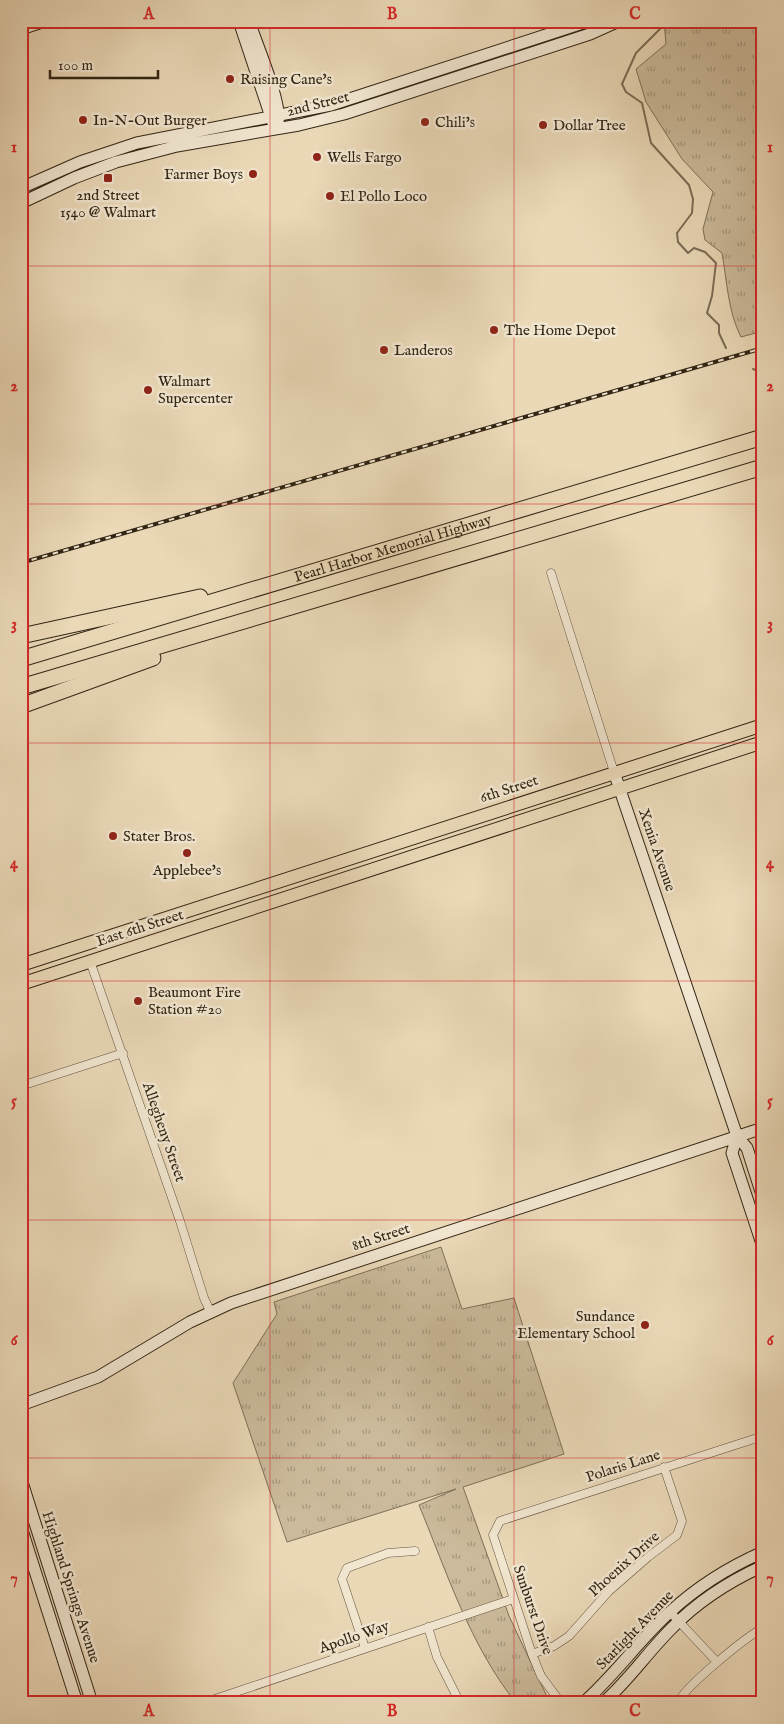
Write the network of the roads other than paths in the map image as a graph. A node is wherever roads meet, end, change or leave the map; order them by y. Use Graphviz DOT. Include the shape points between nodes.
graph roads {
  1 [pos="45,21"];
  2 [pos="239,21"];
  3 [pos="249,21"];
  4 [pos="589,21"];
  5 [pos="619,21"];
  6 [pos="24,26"];
  7 [pos="274,117"];
  8 [pos="276,129"];
  9 [pos="137,142"];
  10 [pos="74,178"];
  11 [pos="21,188"];
  12 [pos="21,203"];
  13 [pos="763,437"];
  14 [pos="763,466"];
  15 [pos="551,573"];
  16 [pos="285,581"];
  17 [pos="298,607"];
  18 [pos="21,636"];
  19 [pos="21,659"];
  20 [pos="21,687"];
  21 [pos="21,706"];
  22 [pos="763,725"];
  23 [pos="763,742"];
  24 [pos="614,772"];
  25 [pos="621,789"];
  26 [pos="266,885"];
  27 [pos="90,961"];
  28 [pos="21,965"];
  29 [pos="21,984"];
  30 [pos="123,1053"];
  31 [pos="21,1086"];
  32 [pos="763,1128"];
  33 [pos="737,1136"];
  34 [pos="763,1198"];
  35 [pos="763,1247"];
  36 [pos="210,1311"];
  37 [pos="21,1405"];
  38 [pos="763,1443"];
  39 [pos="664,1467"];
  40 [pos="21,1479"];
  41 [pos="500,1521"];
  42 [pos="21,1527"];
  43 [pos="415,1551"];
  44 [pos="763,1552"];
  45 [pos="763,1566"];
  46 [pos="514,1599"];
  47 [pos="670,1612"];
  48 [pos="680,1621"];
  49 [pos="428,1627"];
  50 [pos="763,1628"];
  51 [pos="365,1648"];
  52 [pos="532,1654"];
  53 [pos="717,1662"];
  54 [pos="77,1703"];
  55 [pos="92,1703"];
  56 [pos="203,1703"];
  57 [pos="460,1703"];
  58 [pos="561,1703"];
  59 [pos="583,1703"];
  60 [pos="603,1703"];
  61 [pos="678,1703"];
  1 -- 6 [label="street"];
  2 -- 7 [label="street"];
  3 -- 7 [label="street"];
  4 -- 7 [label="street, 2nd Street" via="331,105"];
  5 -- 8 [label="street, 2nd Street" via="590,34 344,114"];
  7 -- 8 [label="street"];
  7 -- 9 [label="street, 2nd Street"];
  8 -- 10 [label="street, 2nd Street" via="177,146 116,162"];
  9 -- 10 [label="street" via="137,150 101,162"];
  9 -- 11 [label="street, 2nd Street"];
  10 -- 12 [label="street, 2nd Street"];
  13 -- 16 [label="highway, Pearl Harbor Memorial Highway"];
  14 -- 17 [label="highway, Pearl Harbor Memorial Highway"];
  15 -- 24 [label="street, Xenia Avenue"];
  16 -- 18 [label="highway"];
  16 -- 19 [label="highway, Pearl Harbor Memorial Highway"];
  17 -- 20 [label="highway, Pearl Harbor Memorial Highway"];
  17 -- 21 [label="highway"];
  22 -- 24 [label="main road, 6th Street"];
  23 -- 25 [label="main road"];
  24 -- 25 [label="street, Xenia Avenue"];
  24 -- 26 [label="main road, 6th Street"];
  25 -- 27 [label="main road, East 6th Street"];
  25 -- 33 [label="street, Xenia Avenue"];
  26 -- 28 [label="main road, East 6th Street"];
  27 -- 29 [label="main road, East 6th Street"];
  27 -- 30 [label="street, Allegheny Street"];
  30 -- 31 [label="street"];
  30 -- 36 [label="street, Allegheny Street"];
  32 -- 33 [label="street, 8th Street"];
  33 -- 34 [label="street, Xenia Avenue" via="747,1148"];
  33 -- 35 [label="street, Xenia Avenue" via="732,1153"];
  33 -- 36 [label="street, 8th Street"];
  36 -- 37 [label="street, 8th Street" via="98,1377"];
  38 -- 39 [label="street, Polaris Lane" via="754,1439"];
  39 -- 41 [label="street, Polaris Lane"];
  39 -- 52 [label="street, Phoenix Drive" via="682,1521 677,1535 609,1592 569,1636"];
  40 -- 55 [label="street, Highland Springs Avenue"];
  41 -- 46 [label="street, Sunburst Drive" via="494,1535"];
  42 -- 54 [label="street, Highland Springs Avenue"];
  43 -- 51 [label="street" via="388,1553 346,1568 342,1579"];
  44 -- 47 [label="street, Starlight Avenue" via="719,1575"];
  45 -- 48 [label="street, Starlight Avenue" via="726,1586"];
  46 -- 49 [label="street, Apollo Way"];
  46 -- 52 [label="street, Sunburst Drive"];
  47 -- 48 [label="street"];
  47 -- 59 [label="street, Starlight Avenue" via="620,1668"];
  48 -- 53 [label="street"];
  48 -- 60 [label="street, Starlight Avenue"];
  49 -- 51 [label="street, Apollo Way"];
  49 -- 57 [label="street" via="437,1657"];
  50 -- 53 [label="street"];
  51 -- 56 [label="street, Apollo Way"];
  52 -- 58 [label="street, Sunburst Drive" via="542,1676"];
  53 -- 61 [label="street"];
}
